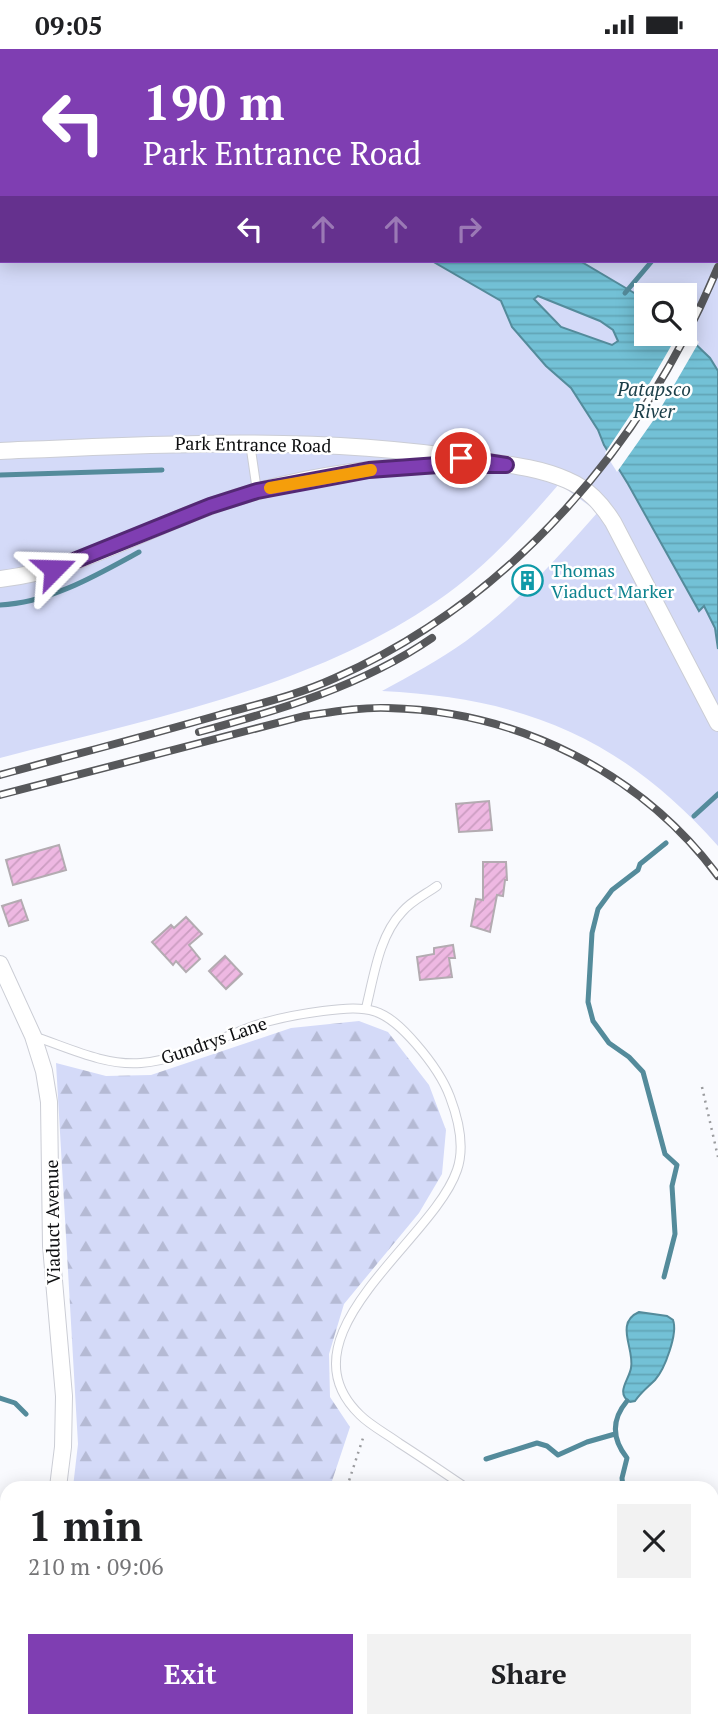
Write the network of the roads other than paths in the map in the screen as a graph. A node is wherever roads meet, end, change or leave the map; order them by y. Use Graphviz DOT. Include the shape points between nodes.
graph roads {
  1 [pos="250,443"];
  2 [pos="0,451"];
  3 [pos="506,465"];
  4 [pos="257,491"];
  5 [pos="0,579"];
  6 [pos="718,723"];
  7 [pos="437,886"];
  8 [pos="0,964"];
  9 [pos="366,1008"];
  10 [pos="33,1036"];
  11 [pos="59,1481"];
  12 [pos="456,1481"];
  1 -- 2 [label="street, Park Entrance Road"];
  1 -- 3 [label="street, Park Entrance Road" via="371,447"];
  1 -- 4 [label="lane"];
  3 -- 4 [label="street, Park Entrance Road" via="369,470"];
  3 -- 6 [label="street, Park Entrance Road" via="569,480 602,504"];
  4 -- 5 [label="street, Park Entrance Road" via="54,569"];
  7 -- 9 [label="lane" via="403,911 393,925 382,946"];
  8 -- 10 [label="street, Viaduct Avenue"];
  9 -- 10 [label="lane, Gundrys Lane" via="297,1014 140,1063 94,1057"];
  9 -- 12 [label="lane" via="400,1025 438,1073 458,1121 460,1149 458,1169 437,1207 358,1301 337,1354 335,1372 360,1415"];
  10 -- 11 [label="street, Viaduct Avenue" via="49,1102 51,1246 64,1396"];
}
